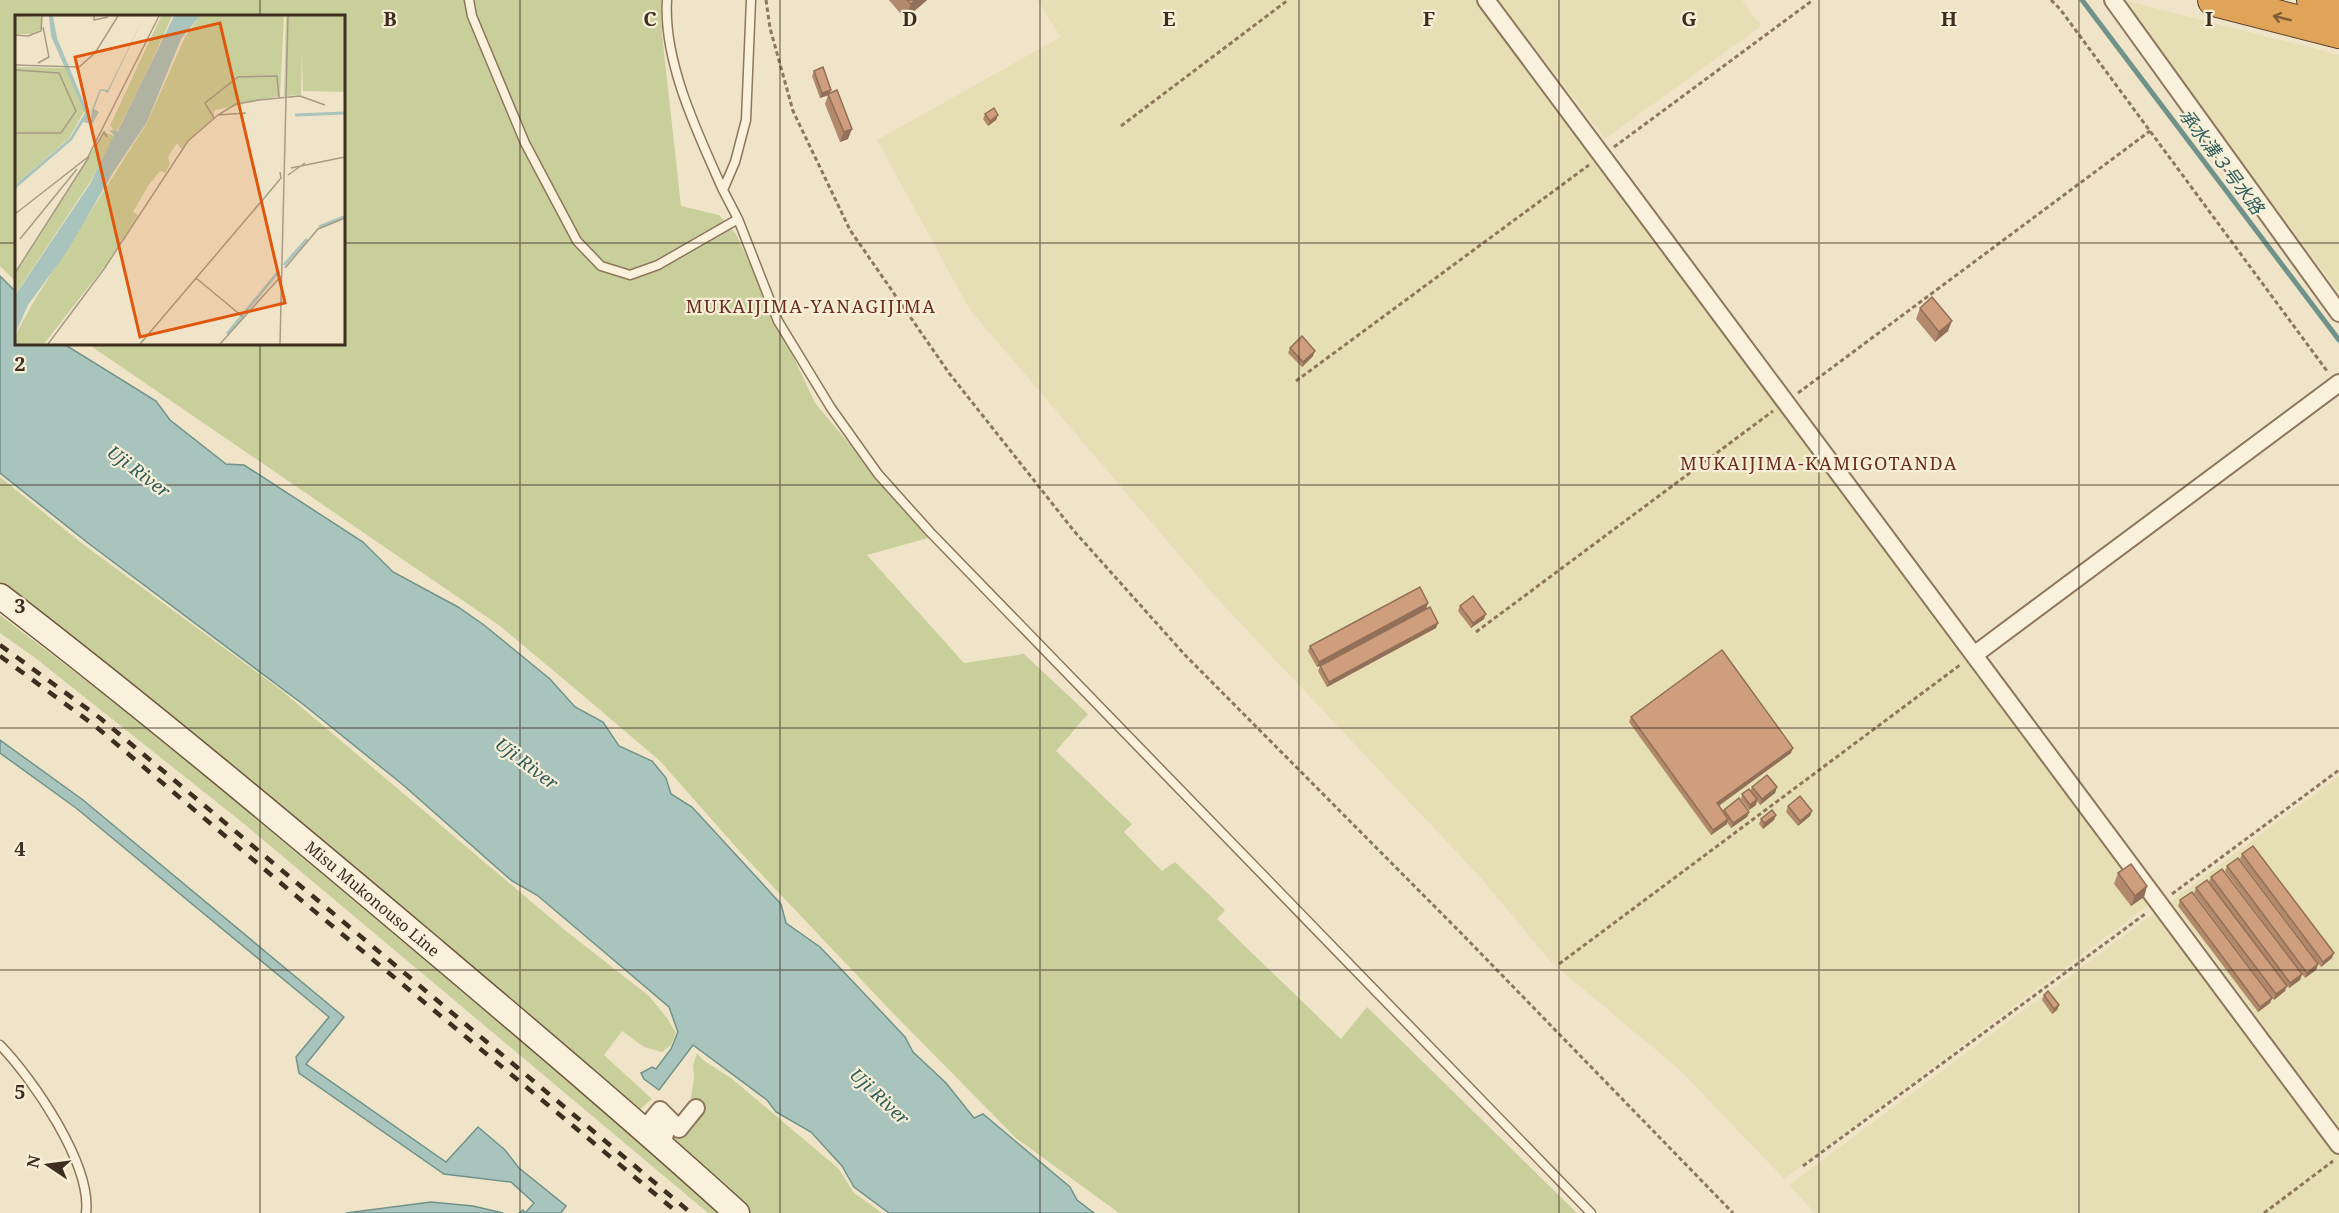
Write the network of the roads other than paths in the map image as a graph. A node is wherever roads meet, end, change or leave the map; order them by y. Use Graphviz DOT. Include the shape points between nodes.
graph roads {
  1 [pos="469,0"];
  2 [pos="667,0"];
  3 [pos="751,0"];
  4 [pos="1486,0"];
  5 [pos="2113,0"];
  6 [pos="2214,0"];
  7 [pos="2313,0"];
  8 [pos="2339,7"];
  9 [pos="2339,32"];
  10 [pos="723,190"];
  11 [pos="738,219"];
  12 [pos="2339,313"];
  13 [pos="2338,384"];
  14 [pos="0,596"];
  15 [pos="1974,655"];
  16 [pos="0,1046"];
  17 [pos="696,1108"];
  18 [pos="2339,1145"];
  19 [pos="86,1213"];
  20 [pos="737,1213"];
  21 [pos="750,1213"];
  22 [pos="1591,1213"];
  1 -- 11 [label="lane" via="472,16 525,143 577,241 601,266 630,274 658,265"];
  2 -- 10 [label="lane" via="666,21 682,90"];
  3 -- 10 [label="lane" via="746,120"];
  4 -- 15 [label="street"];
  5 -- 12 [label="street"];
  9 -- 6 [label="highway, one-way"];
  7 -- 8 [label="highway"];
  10 -- 11 [label="lane"];
  11 -- 22 [label="lane" via="778,321 831,408 878,474"];
  13 -- 15 [label="street"];
  14 -- 20 [label="main road, Misu Mukonouso Line" via="286,825 638,1122"];
  15 -- 18 [label="street"];
  16 -- 19 [label="lane" via="44,1103 67,1142 79,1168 88,1203"];
  17 -- 21 [label="street" via="679,1129 660,1110 651,1121"];
}
